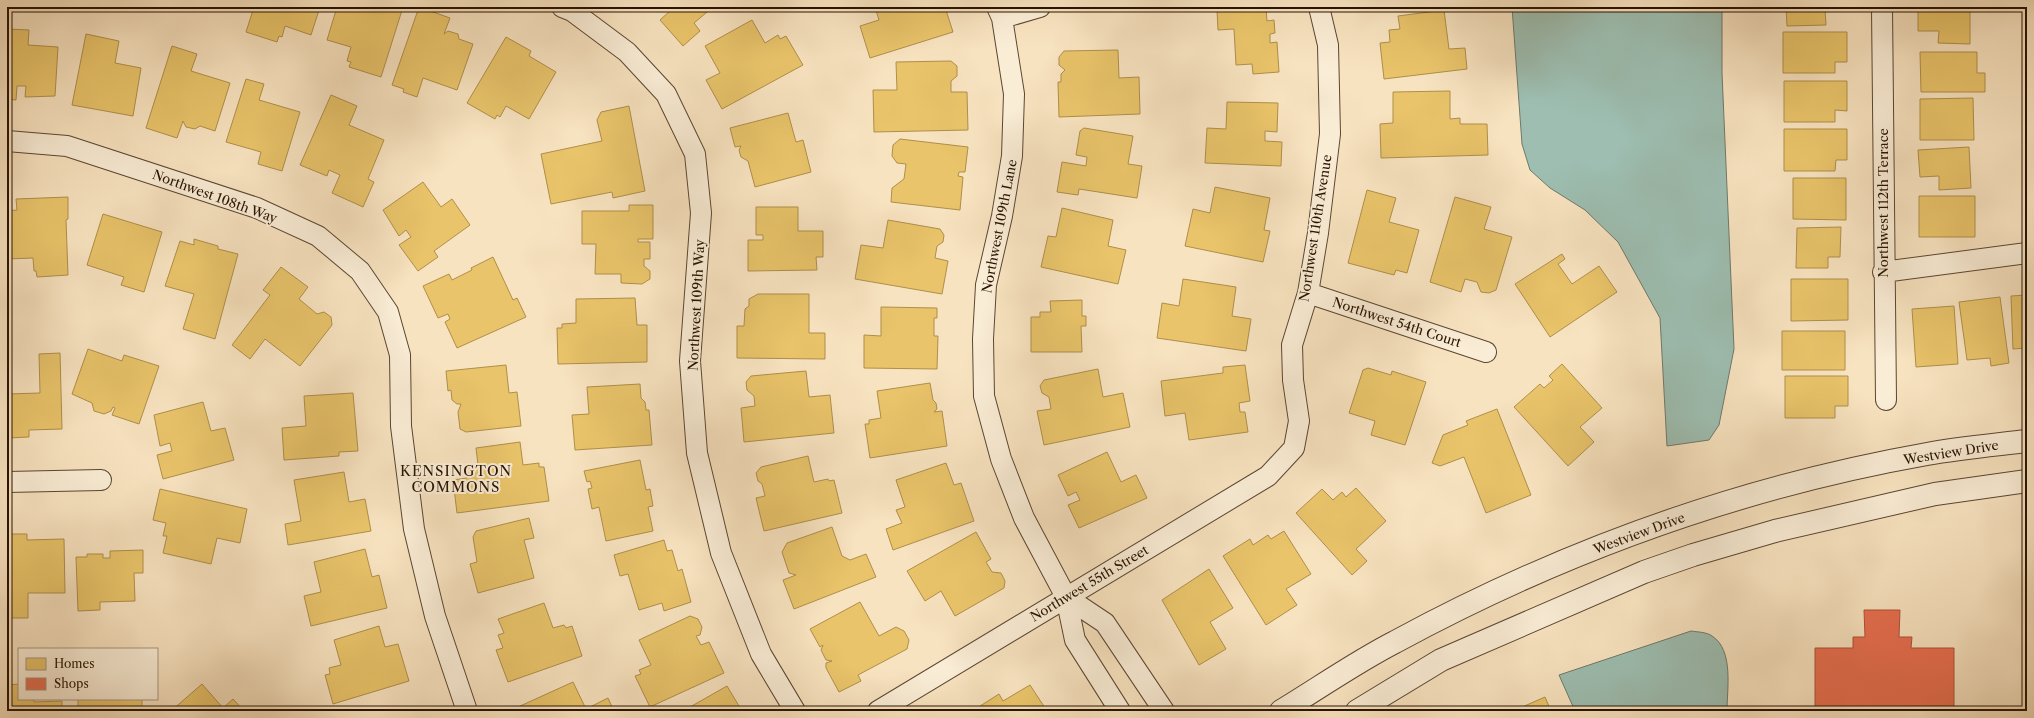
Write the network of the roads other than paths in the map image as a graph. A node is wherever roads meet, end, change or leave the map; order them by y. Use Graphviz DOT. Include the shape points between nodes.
graph roads {
  1 [pos="562,7"];
  2 [pos="1040,7"];
  3 [pos="1319,7"];
  4 [pos="1882,7"];
  5 [pos="1000,12"];
  6 [pos="7,141"];
  7 [pos="2027,253"];
  8 [pos="1883,272"];
  9 [pos="1308,293"];
  10 [pos="1486,352"];
  11 [pos="1886,400"];
  12 [pos="2027,441"];
  13 [pos="1294,448"];
  14 [pos="101,480"];
  15 [pos="2027,481"];
  16 [pos="7,482"];
  17 [pos="1066,597"];
  18 [pos="467,711"];
  19 [pos="795,711"];
  20 [pos="878,711"];
  21 [pos="1120,711"];
  22 [pos="1164,711"];
  23 [pos="1281,711"];
  24 [pos="1357,711"];
  1 -- 19 [label="street, Northwest 109th Way" via="572,11 627,52 666,94 695,154 701,213 690,361 697,453 721,554 761,654"];
  2 -- 5 [label="street"];
  3 -- 9 [label="street, Northwest 110th Avenue" via="1328,45 1330,134"];
  4 -- 8 [label="street, Northwest 112th Terrace"];
  5 -- 17 [label="street, Northwest 109th Lane" via="1014,94 1012,156 1002,216 986,285 982,339 984,396 1001,459 1024,518"];
  6 -- 18 [label="street, Northwest 108th Way" via="68,146 257,208 318,236 360,271 388,312 400,355 401,426 414,529 434,616"];
  7 -- 8 [label="street"];
  8 -- 11 [label="street, Northwest 112th Terrace"];
  9 -- 10 [label="street, Northwest 54th Court"];
  9 -- 13 [label="street, Northwest 110th Avenue" via="1292,345 1293,380 1299,421"];
  12 -- 23 [label="street, Westview Drive" via="1928,454 1853,469 1751,494 1666,521 1512,583 1393,642"];
  13 -- 17 [label="street, Northwest 55th Street" via="1268,476"];
  14 -- 16 [label="street"];
  15 -- 24 [label="street" via="1934,494 1775,531 1644,572 1441,660"];
  17 -- 20 [label="street, Northwest 55th Street"];
  17 -- 21 [label="street, Northwest 109th Lane" via="1076,640"];
  17 -- 22 [label="street, Northwest 109th Lane" via="1106,623"];
}
